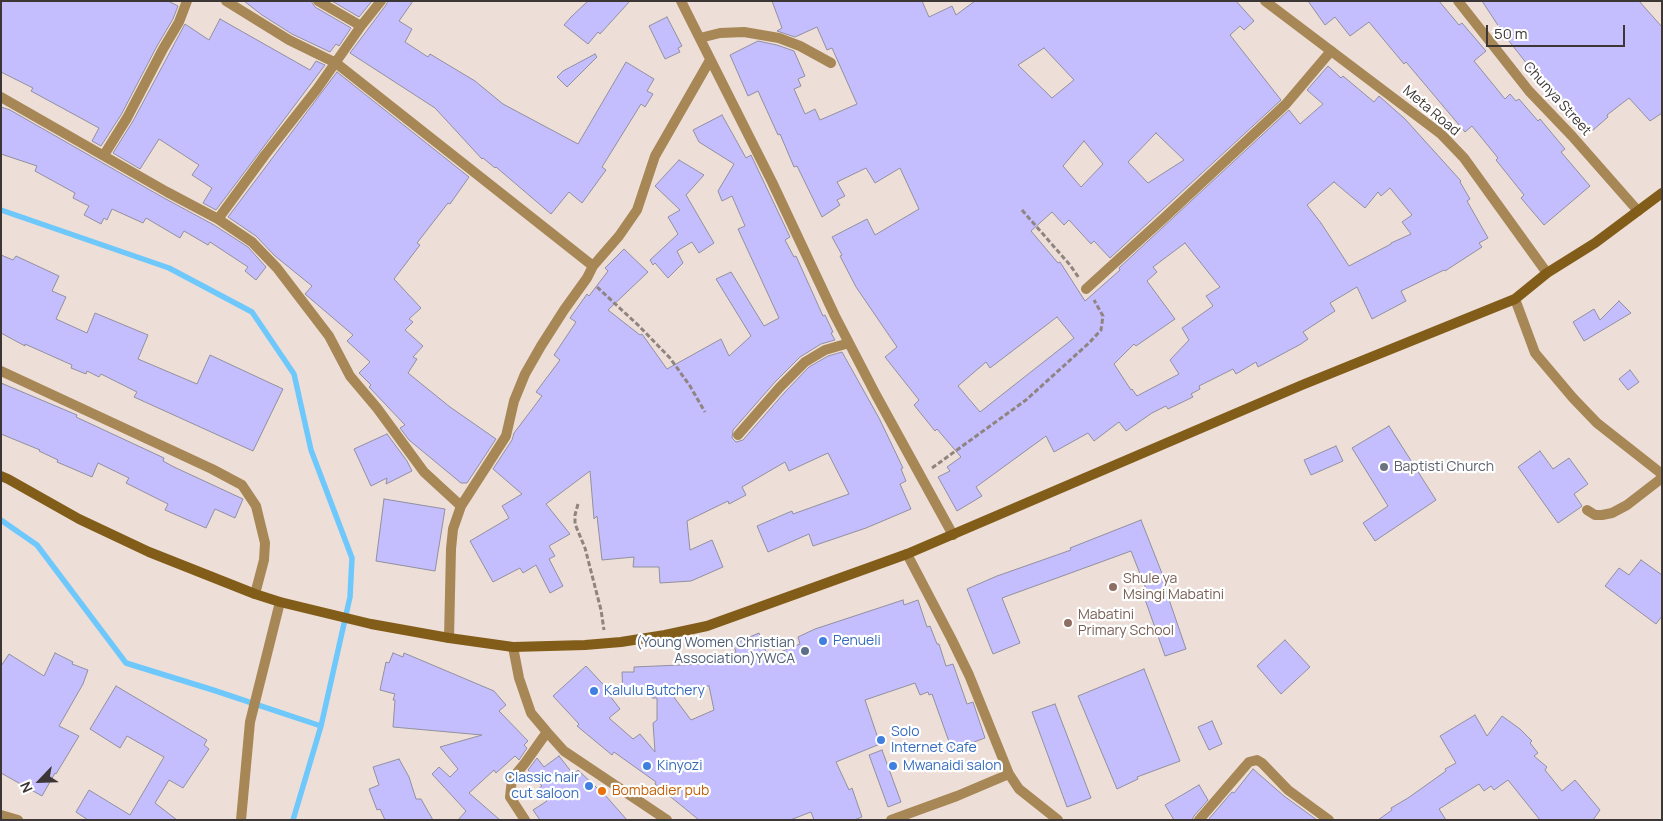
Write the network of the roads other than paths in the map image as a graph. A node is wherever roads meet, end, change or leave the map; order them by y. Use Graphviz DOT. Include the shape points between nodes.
graph roads {
  1 [pos="187,1"];
  2 [pos="226,1"];
  3 [pos="318,1"];
  4 [pos="381,1"];
  5 [pos="681,1"];
  6 [pos="1265,1"];
  7 [pos="1458,1"];
  8 [pos="361,26"];
  9 [pos="700,38"];
  10 [pos="1331,51"];
  11 [pos="710,60"];
  12 [pos="336,63"];
  13 [pos="831,63"];
  14 [pos="1,97"];
  15 [pos="104,155"];
  16 [pos="1662,193"];
  17 [pos="1638,212"];
  18 [pos="218,219"];
  19 [pos="594,266"];
  20 [pos="1547,273"];
  21 [pos="1086,289"];
  22 [pos="1515,299"];
  23 [pos="849,342"];
  24 [pos="1,371"];
  25 [pos="738,435"];
  26 [pos="1662,474"];
  27 [pos="1,476"];
  28 [pos="1662,478"];
  29 [pos="461,506"];
  30 [pos="1587,510"];
  31 [pos="953,535"];
  32 [pos="907,554"];
  33 [pos="255,594"];
  34 [pos="280,602"];
  35 [pos="449,638"];
  36 [pos="513,647"];
  37 [pos="547,732"];
  38 [pos="1009,774"];
  39 [pos="1,814"];
  40 [pos="18,820"];
  41 [pos="241,820"];
  42 [pos="525,820"];
  43 [pos="667,820"];
  44 [pos="892,820"];
  45 [pos="1058,820"];
  46 [pos="1199,820"];
  47 [pos="1329,820"];
  1 -- 15 [label="street" via="179,22"];
  2 -- 12 [label="street" via="289,40"];
  3 -- 8 [label="street"];
  4 -- 8 [label="street"];
  5 -- 9 [label="street"];
  6 -- 10 [label="street, Meta Road"];
  7 -- 17 [label="street, Chunya Street" via="1529,91"];
  8 -- 12 [label="street"];
  9 -- 11 [label="street"];
  9 -- 13 [label="street" via="744,32 779,38"];
  10 -- 20 [label="street, Meta Road" via="1441,134 1464,158"];
  10 -- 21 [label="street" via="1286,104"];
  11 -- 19 [label="street" via="655,156 637,210"];
  11 -- 23 [label="street"];
  12 -- 18 [label="street"];
  12 -- 19 [label="street"];
  14 -- 15 [label="street"];
  15 -- 18 [label="street"];
  16 -- 17 [label="main road"];
  17 -- 20 [label="main road"];
  18 -- 29 [label="street" via="252,242 277,268 329,336 350,376 424,472"];
  19 -- 29 [label="street" via="525,374 514,401 506,436"];
  20 -- 22 [label="main road"];
  22 -- 26 [label="street" via="1535,353 1597,423"];
  22 -- 31 [label="main road" via="1302,385"];
  23 -- 25 [label="street" via="825,350 805,362"];
  23 -- 31 [label="street"];
  24 -- 33 [label="street" via="242,485 256,506 265,543"];
  27 -- 33 [label="main road" via="79,519 149,552"];
  28 -- 30 [label="street" via="1612,513 1595,515"];
  29 -- 35 [label="street" via="450,549"];
  31 -- 32 [label="main road"];
  32 -- 36 [label="main road" via="707,626 606,643"];
  32 -- 38 [label="street" via="951,638"];
  33 -- 34 [label="main road"];
  34 -- 35 [label="main road" via="371,624"];
  34 -- 41 [label="street" via="250,722"];
  35 -- 36 [label="main road"];
  36 -- 37 [label="street" via="531,713"];
  37 -- 42 [label="street" via="512,779 510,797"];
  37 -- 43 [label="street" via="564,751"];
  38 -- 44 [label="street"];
  38 -- 45 [label="street" via="1019,789"];
  39 -- 40 [label="street"];
  46 -- 47 [label="street" via="1249,762 1257,760 1288,790"];
}
